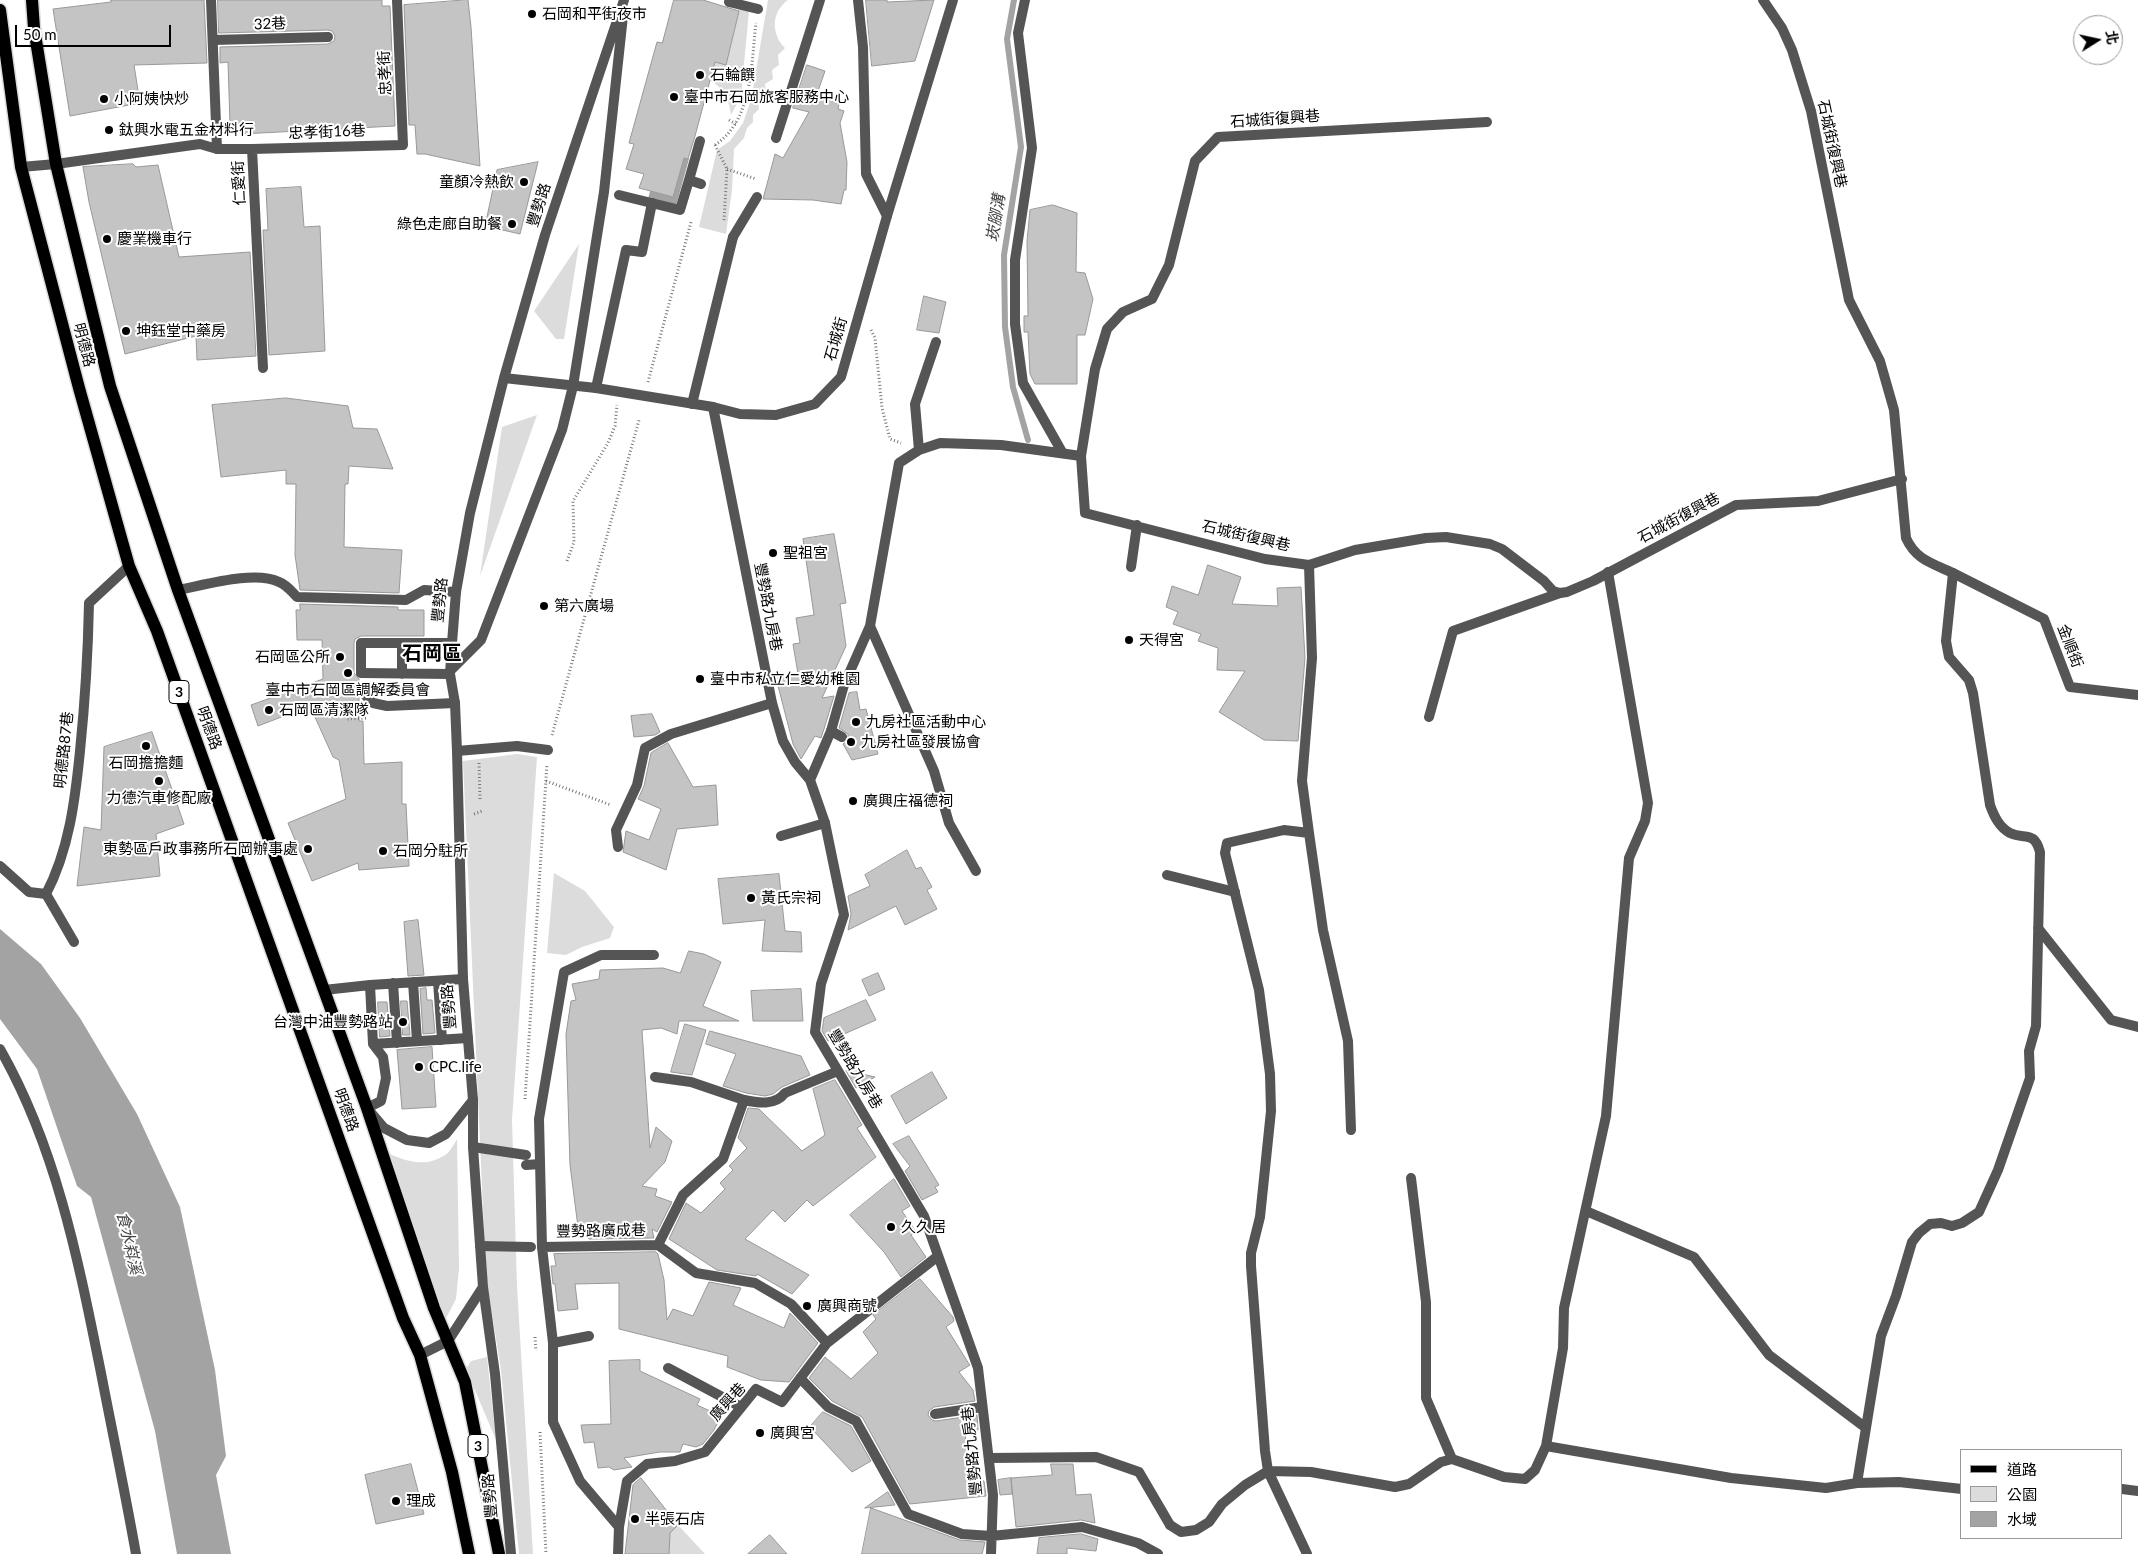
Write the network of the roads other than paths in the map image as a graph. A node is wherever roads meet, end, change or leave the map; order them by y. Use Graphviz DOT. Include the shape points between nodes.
graph roads {
  1 [pos="32,0"];
  2 [pos="211,0"];
  3 [pos="396,0"];
  4 [pos="624,0"];
  5 [pos="820,0"];
  6 [pos="858,0"];
  7 [pos="953,0"];
  8 [pos="1025,0"];
  9 [pos="1763,0"];
  10 [pos="728,1"];
  11 [pos="758,9"];
  12 [pos="0,10"];
  13 [pos="328,37"];
  14 [pos="213,40"];
  15 [pos="1487,122"];
  16 [pos="776,138"];
  17 [pos="700,142"];
  18 [pos="403,145"];
  19 [pos="217,149"];
  20 [pos="252,149"];
  21 [pos="56,164"];
  22 [pos="21,166"];
  23 [pos="690,180"];
  24 [pos="701,184"];
  25 [pos="645,189"];
  26 [pos="619,195"];
  27 [pos="757,197"];
  28 [pos="647,202"];
  29 [pos="887,216"];
  30 [pos="936,342"];
  31 [pos="263,368"];
  32 [pos="504,378"];
  33 [pos="573,386"];
  34 [pos="596,388"];
  35 [pos="692,404"];
  36 [pos="713,407"];
  37 [pos="919,450"];
  38 [pos="1062,452"];
  39 [pos="1081,456"];
  40 [pos="1902,479"];
  41 [pos="1137,525"];
  42 [pos="1309,564"];
  43 [pos="129,566"];
  44 [pos="1131,568"];
  45 [pos="1608,572"];
  46 [pos="1953,573"];
  47 [pos="178,590"];
  48 [pos="456,592"];
  49 [pos="1560,593"];
  50 [pos="870,626"];
  51 [pos="452,643"];
  52 [pos="402,644"];
  53 [pos="450,672"];
  54 [pos="402,674"];
  55 [pos="366,695"];
  56 [pos="2138,695"];
  57 [pos="455,703"];
  58 [pos="772,703"];
  59 [pos="1429,717"];
  60 [pos="831,730"];
  61 [pos="842,737"];
  62 [pos="548,750"];
  63 [pos="457,751"];
  64 [pos="810,780"];
  65 [pos="825,823"];
  66 [pos="1309,832"];
  67 [pos="781,836"];
  68 [pos="618,847"];
  69 [pos="0,866"];
  70 [pos="976,871"];
  71 [pos="1168,875"];
  72 [pos="1235,892"];
  73 [pos="46,894"];
  74 [pos="2038,928"];
  75 [pos="74,942"];
  76 [pos="654,956"];
  77 [pos="463,980"];
  78 [pos="438,981"];
  79 [pos="416,982"];
  80 [pos="370,984"];
  81 [pos="390,984"];
  82 [pos="324,990"];
  83 [pos="2138,1027"];
  84 [pos="468,1038"];
  85 [pos="442,1040"];
  86 [pos="420,1041"];
  87 [pos="394,1043"];
  88 [pos="373,1044"];
  89 [pos="0,1049"];
  90 [pos="838,1071"];
  91 [pos="655,1077"];
  92 [pos="472,1100"];
  93 [pos="744,1100"];
  94 [pos="367,1108"];
  95 [pos="1351,1130"];
  96 [pos="473,1146"];
  97 [pos="540,1164"];
  98 [pos="1411,1178"];
  99 [pos="1586,1211"];
  100 [pos="480,1246"];
  101 [pos="542,1246"];
  102 [pos="658,1246"];
  103 [pos="530,1247"];
  104 [pos="938,1256"];
  105 [pos="483,1287"];
  106 [pos="589,1336"];
  107 [pos="448,1341"];
  108 [pos="553,1343"];
  109 [pos="827,1343"];
  110 [pos="420,1355"];
  111 [pos="668,1368"];
  112 [pos="800,1378"];
  113 [pos="742,1407"];
  114 [pos="982,1408"];
  115 [pos="935,1414"];
  116 [pos="1866,1428"];
  117 [pos="1546,1446"];
  118 [pos="989,1458"];
  119 [pos="1452,1459"];
  120 [pos="1268,1471"];
  121 [pos="1857,1482"];
  122 [pos="1960,1489"];
  123 [pos="2123,1489"];
  124 [pos="2138,1491"];
  125 [pos="619,1527"];
  126 [pos="991,1536"];
  127 [pos="136,1554"];
  128 [pos="469,1554"];
  129 [pos="500,1554"];
  130 [pos="511,1554"];
  131 [pos="618,1554"];
  132 [pos="991,1554"];
  133 [pos="1158,1554"];
  134 [pos="1307,1554"];
  1 -- 21 [label="main road, 明德路 / 3"];
  2 -- 14 [label="street, 仁愛街"];
  3 -- 18 [label="street, 忠孝街"];
  4 -- 32 [label="street, 豐勢路" via="545,235"];
  4 -- 33 [label="street" via="604,192"];
  5 -- 16 [label="street"];
  6 -- 29 [label="street" via="866,174"];
  7 -- 29 [label="street, 石城街"];
  8 -- 38 [label="street" via="1018,33 1032,148 1015,260 1015,324 1023,383"];
  9 -- 40 [label="street, 石城街復興巷" via="1792,50 1811,111 1849,300 1880,361 1894,410"];
  10 -- 11 [label="street"];
  12 -- 22 [label="main road, 明德路 / 3"];
  13 -- 14 [label="street, 32巷"];
  14 -- 19 [label="street, 仁愛街"];
  15 -- 39 [label="street, 石城街復興巷" via="1218,137 1195,161 1169,265 1152,299 1123,312 1107,330 1095,369"];
  17 -- 23 [label="street"];
  18 -- 20 [label="street, 忠孝街16巷"];
  19 -- 20 [label="street, 仁愛街"];
  19 -- 21 [label="street" via="200,144"];
  20 -- 31 [label="street, 仁愛街"];
  21 -- 22 [label="street"];
  21 -- 47 [label="main road, 明德路 / 3" via="110,386"];
  22 -- 43 [label="main road, 明德路 / 3" via="78,388"];
  23 -- 24 [label="street"];
  23 -- 28 [label="street" via="680,210"];
  25 -- 28 [label="street"];
  26 -- 28 [label="street"];
  27 -- 35 [label="street" via="733,237"];
  28 -- 34 [label="street" via="642,252 626,250"];
  29 -- 36 [label="street, 石城街" via="841,377 815,404 776,415 740,414"];
  30 -- 37 [label="street" via="915,404"];
  32 -- 33 [label="street, 石城街"];
  32 -- 48 [label="street, 豐勢路" via="470,512"];
  33 -- 34 [label="street, 石城街"];
  33 -- 53 [label="street" via="562,430 481,640"];
  34 -- 35 [label="street, 石城街"];
  35 -- 36 [label="street, 石城街"];
  36 -- 58 [label="street, 豐勢路九房巷"];
  37 -- 38 [label="street" via="940,443"];
  37 -- 50 [label="street" via="900,463"];
  38 -- 39 [label="street"];
  39 -- 41 [label="street, 石城街復興巷" via="1085,513"];
  40 -- 45 [label="street, 石城街復興巷" via="1818,501 1736,505"];
  40 -- 46 [label="street" via="1906,538 1912,550 1922,559"];
  41 -- 42 [label="street, 石城街復興巷" via="1265,559"];
  41 -- 44 [label="street"];
  42 -- 49 [label="street, 石城街復興巷" via="1355,550 1446,537 1502,549 1553,591"];
  42 -- 66 [label="street" via="1312,658 1302,781"];
  43 -- 73 [label="street, 明德路87巷" via="89,603 87,680 76,786 67,841"];
  43 -- 110 [label="main road, 明德路 / 3" via="160,640 403,1318"];
  45 -- 49 [label="street, 石城街復興巷"];
  45 -- 99 [label="street" via="1648,803 1629,858 1606,1116"];
  46 -- 56 [label="street, 金順街" via="2044,619 2070,687"];
  46 -- 74 [label="street" via="1946,641 1949,657 1969,680 1973,693 1994,817 2011,834 2031,837 2038,842"];
  47 -- 48 [label="street" via="246,577 278,581 297,597 406,600 424,590"];
  47 -- 82 [label="main road, 明德路 / 3"];
  48 -- 51 [label="street, 豐勢路"];
  49 -- 59 [label="street" via="1453,631"];
  50 -- 60 [label="street" via="844,685"];
  50 -- 70 [label="street" via="934,771 949,822"];
  51 -- 52 [label="street"];
  51 -- 53 [label="street, 豐勢路"];
  52 -- 54 [label="street"];
  52 -- 54 [label="street" via="361,643 361,673"];
  53 -- 54 [label="street"];
  53 -- 57 [label="street, 豐勢路"];
  55 -- 57 [label="street" via="373,703 386,706"];
  57 -- 63 [label="street, 豐勢路"];
  58 -- 64 [label="street, 豐勢路九房巷" via="783,741"];
  58 -- 68 [label="street" via="672,734 645,748 637,785 616,830"];
  60 -- 61 [label="street"];
  60 -- 64 [label="street"];
  62 -- 63 [label="street" via="517,746"];
  63 -- 77 [label="street, 豐勢路"];
  64 -- 65 [label="street, 豐勢路九房巷"];
  65 -- 67 [label="street"];
  65 -- 90 [label="street, 豐勢路九房巷" via="844,914 821,984 815,1032"];
  66 -- 72 [label="street" via="1284,830 1227,843 1226,853"];
  66 -- 95 [label="street" via="1323,930 1348,1041"];
  69 -- 73 [label="street" via="30,892"];
  71 -- 72 [label="street"];
  72 -- 120 [label="street" via="1259,990 1270,1074 1271,1112 1261,1208 1251,1253"];
  73 -- 75 [label="street"];
  74 -- 83 [label="street" via="2111,1020"];
  74 -- 116 [label="street" via="2036,1026 2029,1051 2030,1078 1998,1170 1979,1212 1952,1226 1930,1224 1912,1242 1881,1336"];
  76 -- 97 [label="street" via="601,955 564,972 539,1119"];
  77 -- 78 [label="street"];
  77 -- 84 [label="street, 豐勢路"];
  78 -- 79 [label="street"];
  78 -- 85 [label="street"];
  79 -- 81 [label="street"];
  79 -- 86 [label="street"];
  80 -- 81 [label="street"];
  80 -- 82 [label="street"];
  80 -- 88 [label="street"];
  81 -- 87 [label="street"];
  82 -- 94 [label="main road, 明德路 / 3"];
  84 -- 85 [label="street"];
  84 -- 92 [label="street, 豐勢路"];
  85 -- 86 [label="street"];
  86 -- 87 [label="street"];
  87 -- 88 [label="street"];
  88 -- 94 [label="street" via="383,1057 386,1078 381,1100"];
  89 -- 127 [label="street" via="17,1078 46,1151 74,1241"];
  90 -- 93 [label="street" via="785,1093 780,1099 761,1104"];
  90 -- 104 [label="street, 豐勢路九房巷" via="924,1216"];
  91 -- 93 [label="street" via="691,1082"];
  92 -- 94 [label="street" via="446,1134 428,1143 406,1140 384,1128"];
  92 -- 96 [label="street, 豐勢路"];
  93 -- 102 [label="street, 豐勢路廣成巷" via="723,1159 683,1195"];
  94 -- 107 [label="main road, 明德路 / 3"];
  96 -- 97 [label="street"];
  96 -- 100 [label="street, 豐勢路"];
  97 -- 101 [label="street"];
  98 -- 119 [label="street" via="1426,1302 1426,1398"];
  99 -- 116 [label="street" via="1694,1257 1768,1354"];
  99 -- 117 [label="street" via="1564,1308 1563,1348"];
  100 -- 103 [label="street"];
  100 -- 105 [label="street, 豐勢路"];
  101 -- 102 [label="street, 豐勢路廣成巷"];
  101 -- 108 [label="street, 豐勢路廣成巷"];
  102 -- 109 [label="street" via="696,1273 755,1283 791,1304"];
  104 -- 109 [label="street, 廣興巷"];
  104 -- 114 [label="street, 豐勢路九房巷" via="978,1368"];
  105 -- 107 [label="street"];
  105 -- 130 [label="street, 豐勢路" via="495,1374"];
  106 -- 108 [label="street"];
  107 -- 110 [label="street"];
  107 -- 129 [label="main road, 豐勢路 / 3" via="465,1382"];
  108 -- 125 [label="street, 豐勢路廣成巷" via="553,1422 580,1481"];
  109 -- 112 [label="street, 廣興巷"];
  110 -- 128 [label="main road, 豐勢路 / 3" via="452,1472"];
  111 -- 113 [label="street"];
  112 -- 113 [label="street, 廣興巷" via="782,1402 756,1390"];
  112 -- 126 [label="street" via="828,1407 856,1421 908,1514 962,1534"];
  113 -- 125 [label="street, 廣興巷" via="705,1452 675,1461 647,1464 627,1481"];
  114 -- 115 [label="street"];
  114 -- 118 [label="street, 豐勢路九房巷"];
  116 -- 121 [label="street"];
  117 -- 119 [label="street" via="1535,1470 1525,1479 1504,1476"];
  117 -- 121 [label="street" via="1740,1479 1826,1488"];
  118 -- 120 [label="street" via="1096,1457 1139,1472 1170,1525 1181,1532 1196,1530 1209,1522 1222,1504"];
  118 -- 126 [label="street, 豐勢路九房巷" via="993,1495"];
  119 -- 120 [label="street" via="1441,1462 1409,1484 1395,1487 1311,1472"];
  120 -- 134 [label="street"];
  121 -- 122 [label="street" via="1899,1482"];
  123 -- 124 [label="street"];
  125 -- 131 [label="street, 廣興巷"];
  126 -- 132 [label="street, 豐勢路九房巷"];
  126 -- 133 [label="street" via="1082,1527 1138,1543"];
}
